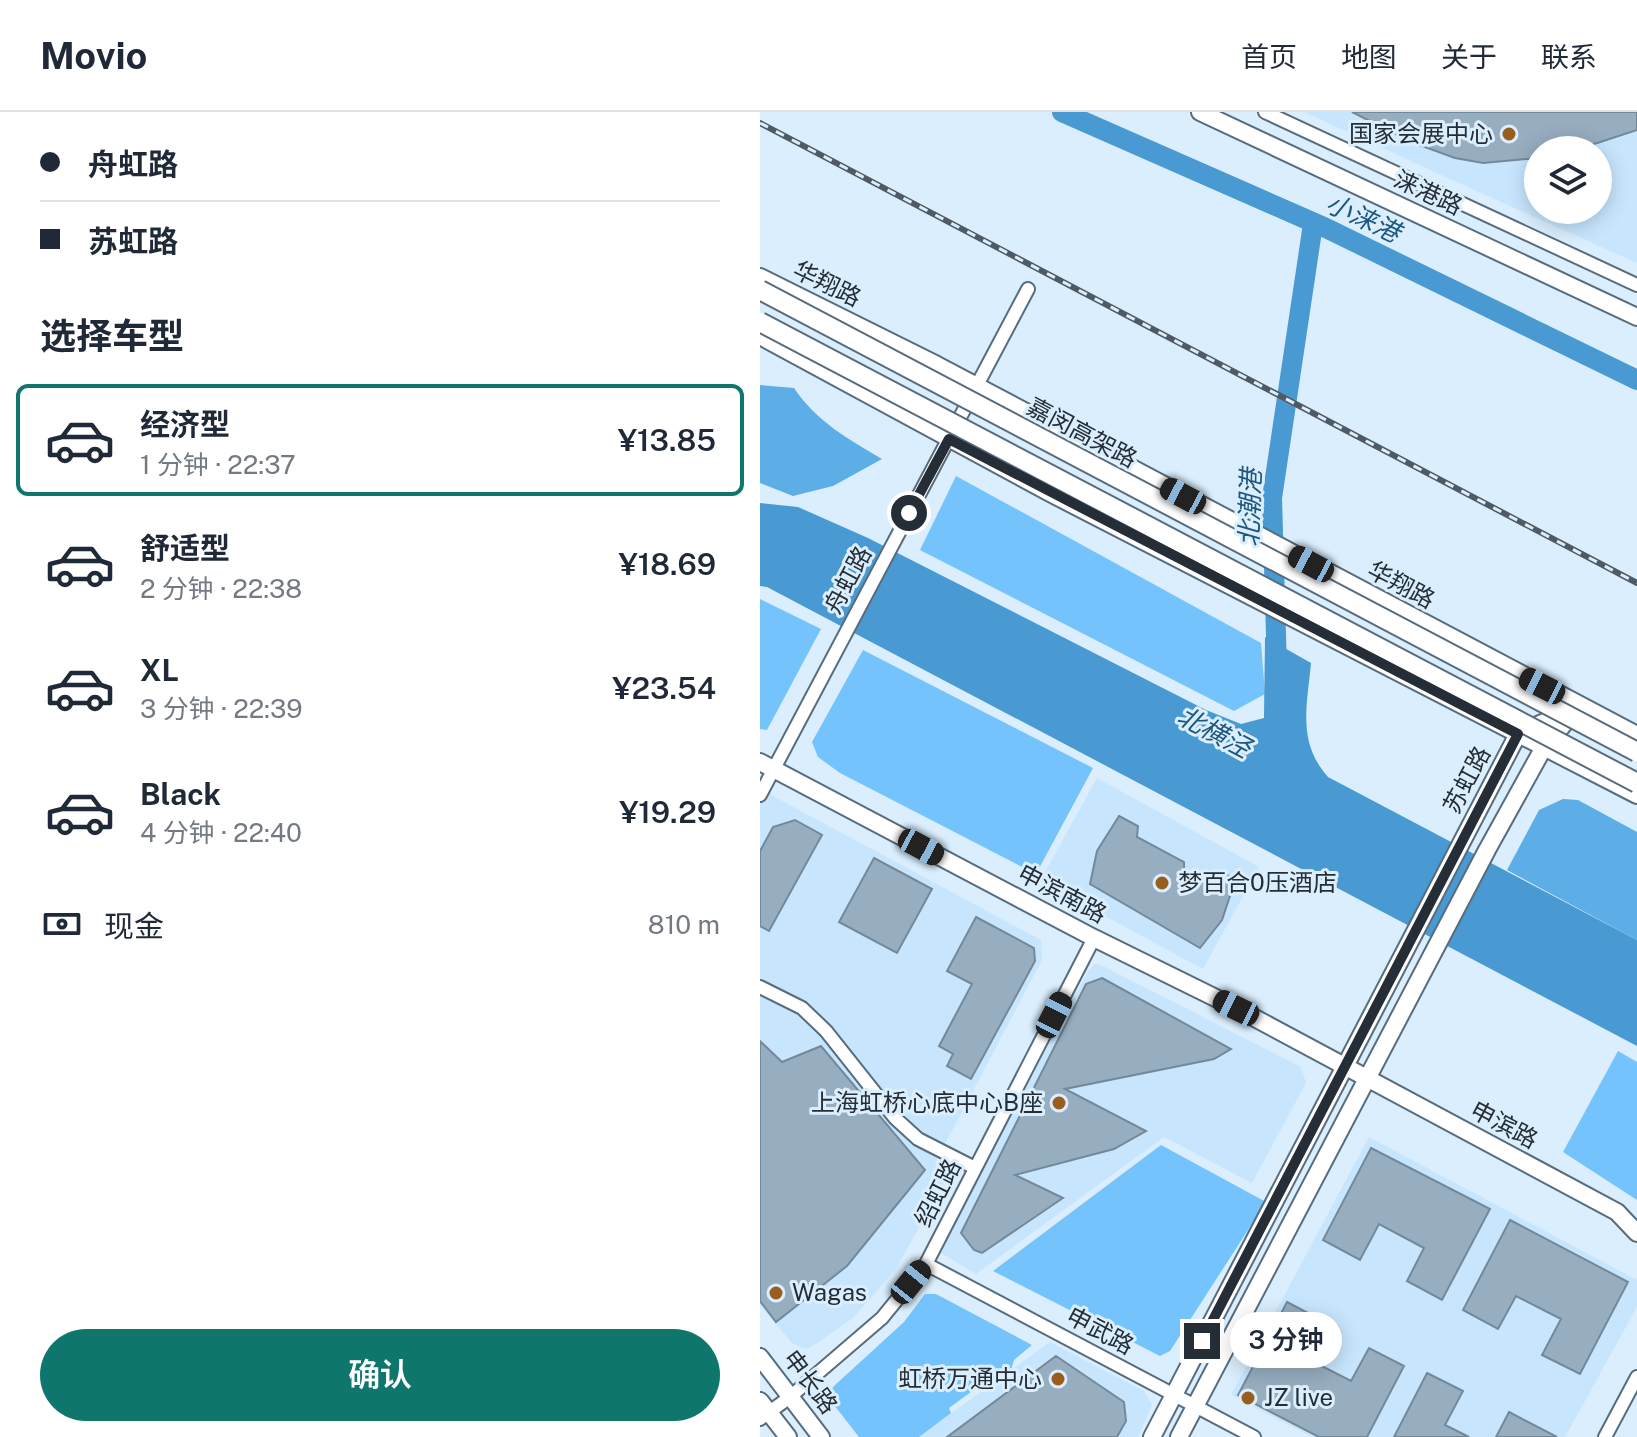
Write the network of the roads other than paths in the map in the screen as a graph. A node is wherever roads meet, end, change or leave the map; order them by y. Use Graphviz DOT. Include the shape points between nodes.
graph roads {
  1 [pos="1200,112"];
  2 [pos="1265,112"];
  3 [pos="760,277"];
  4 [pos="1637,285"];
  5 [pos="1028,289"];
  6 [pos="760,290"];
  7 [pos="1637,317"];
  8 [pos="760,322"];
  9 [pos="760,336"];
  10 [pos="976,385"];
  11 [pos="949,439"];
  12 [pos="1580,706"];
  13 [pos="1518,734"];
  14 [pos="1637,735"];
  15 [pos="1544,747"];
  16 [pos="1637,752"];
  17 [pos="767,766"];
  18 [pos="1637,783"];
  19 [pos="760,795"];
  20 [pos="1637,795"];
  21 [pos="1094,938"];
  22 [pos="760,987"];
  23 [pos="1344,1066"];
  24 [pos="1368,1079"];
  25 [pos="975,1168"];
  26 [pos="1637,1233"];
  27 [pos="926,1264"];
  28 [pos="760,1357"];
  29 [pos="1637,1377"];
  30 [pos="1174,1394"];
  31 [pos="790,1397"];
  32 [pos="1196,1406"];
  33 [pos="763,1411"];
  34 [pos="788,1437"];
  35 [pos="821,1437"];
  36 [pos="1152,1437"];
  37 [pos="1179,1437"];
  38 [pos="1254,1437"];
  39 [pos="1605,1437"];
  1 -- 7 [label="main road, 涞港路"];
  2 -- 4 [label="street"];
  3 -- 10 [label="main road, 华翔路"];
  5 -- 10 [label="street, 舟虹路"];
  6 -- 16 [label="highway, 嘉闵高架路, bridge"];
  8 -- 18 [label="highway, bridge"];
  9 -- 11 [label="main road"];
  10 -- 11 [label="street, 舟虹路"];
  10 -- 12 [label="main road, 华翔路"];
  11 -- 13 [label="main road"];
  11 -- 17 [label="street, 舟虹路"];
  12 -- 13 [label="main road, 苏虹路"];
  12 -- 14 [label="main road, 华翔路"];
  12 -- 15 [label="main road"];
  13 -- 15 [label="main road"];
  13 -- 23 [label="main road, 苏虹路"];
  15 -- 20 [label="main road"];
  15 -- 24 [label="main road"];
  17 -- 19 [label="street, 舟虹路"];
  17 -- 21 [label="main road, 申滨南路"];
  21 -- 23 [label="main road, 申滨南路"];
  21 -- 25 [label="street, 绍虹路"];
  22 -- 25 [label="street" via="802,1008 826,1031 918,1139"];
  23 -- 24 [label="main road, 申滨路"];
  23 -- 30 [label="main road, 苏虹路"];
  24 -- 26 [label="main road, 申滨路" via="1617,1212"];
  24 -- 32 [label="main road"];
  25 -- 27 [label="street, 绍虹路"];
  27 -- 30 [label="street, 申武路"];
  27 -- 31 [label="street, 绍虹路" via="882,1318"];
  28 -- 31 [label="main road, 申长路"];
  29 -- 39 [label="street"];
  30 -- 32 [label="street, 申武路"];
  30 -- 36 [label="main road, 苏虹路"];
  31 -- 33 [label="street, 绍虹路"];
  31 -- 35 [label="main road, 申长路"];
  32 -- 37 [label="main road"];
  32 -- 38 [label="street, 申武路"];
  33 -- 34 [label="main road"];
}
